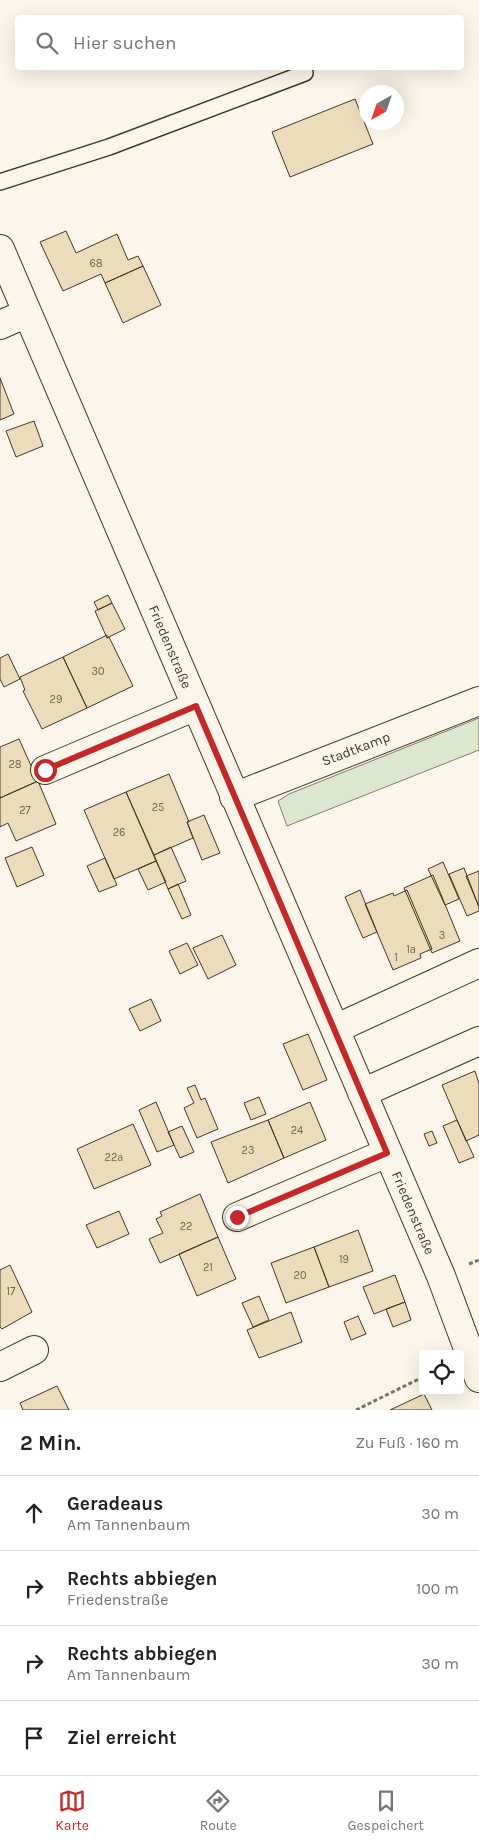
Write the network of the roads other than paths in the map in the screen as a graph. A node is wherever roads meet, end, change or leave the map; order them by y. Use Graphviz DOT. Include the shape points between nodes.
graph roads {
  1 [pos="305,73"];
  2 [pos="0,182"];
  3 [pos="0,250"];
  4 [pos="27,313"];
  5 [pos="0,325"];
  6 [pos="479,701"];
  7 [pos="196,706"];
  8 [pos="45,770"];
  9 [pos="234,797"];
  10 [pos="479,963"];
  11 [pos="335,1029"];
  12 [pos="479,1041"];
  13 [pos="362,1094"];
  14 [pos="387,1153"];
  15 [pos="237,1217"];
  16 [pos="34,1350"];
  17 [pos="0,1366"];
  18 [pos="479,1378"];
  1 -- 2 [label="lane" via="109,148"];
  3 -- 4 [label="street, Friedenstraße"];
  4 -- 5 [label="street"];
  4 -- 7 [label="street, Friedenstraße"];
  6 -- 9 [label="street, Stadtkamp"];
  7 -- 8 [label="street"];
  7 -- 9 [label="street, Friedenstraße"];
  9 -- 11 [label="street, Friedenstraße"];
  10 -- 11 [label="street"];
  11 -- 13 [label="street, Friedenstraße"];
  12 -- 13 [label="street"];
  13 -- 14 [label="street, Friedenstraße"];
  14 -- 15 [label="street"];
  14 -- 18 [label="street, Friedenstraße" via="441,1276"];
  16 -- 17 [label="street"];
}
